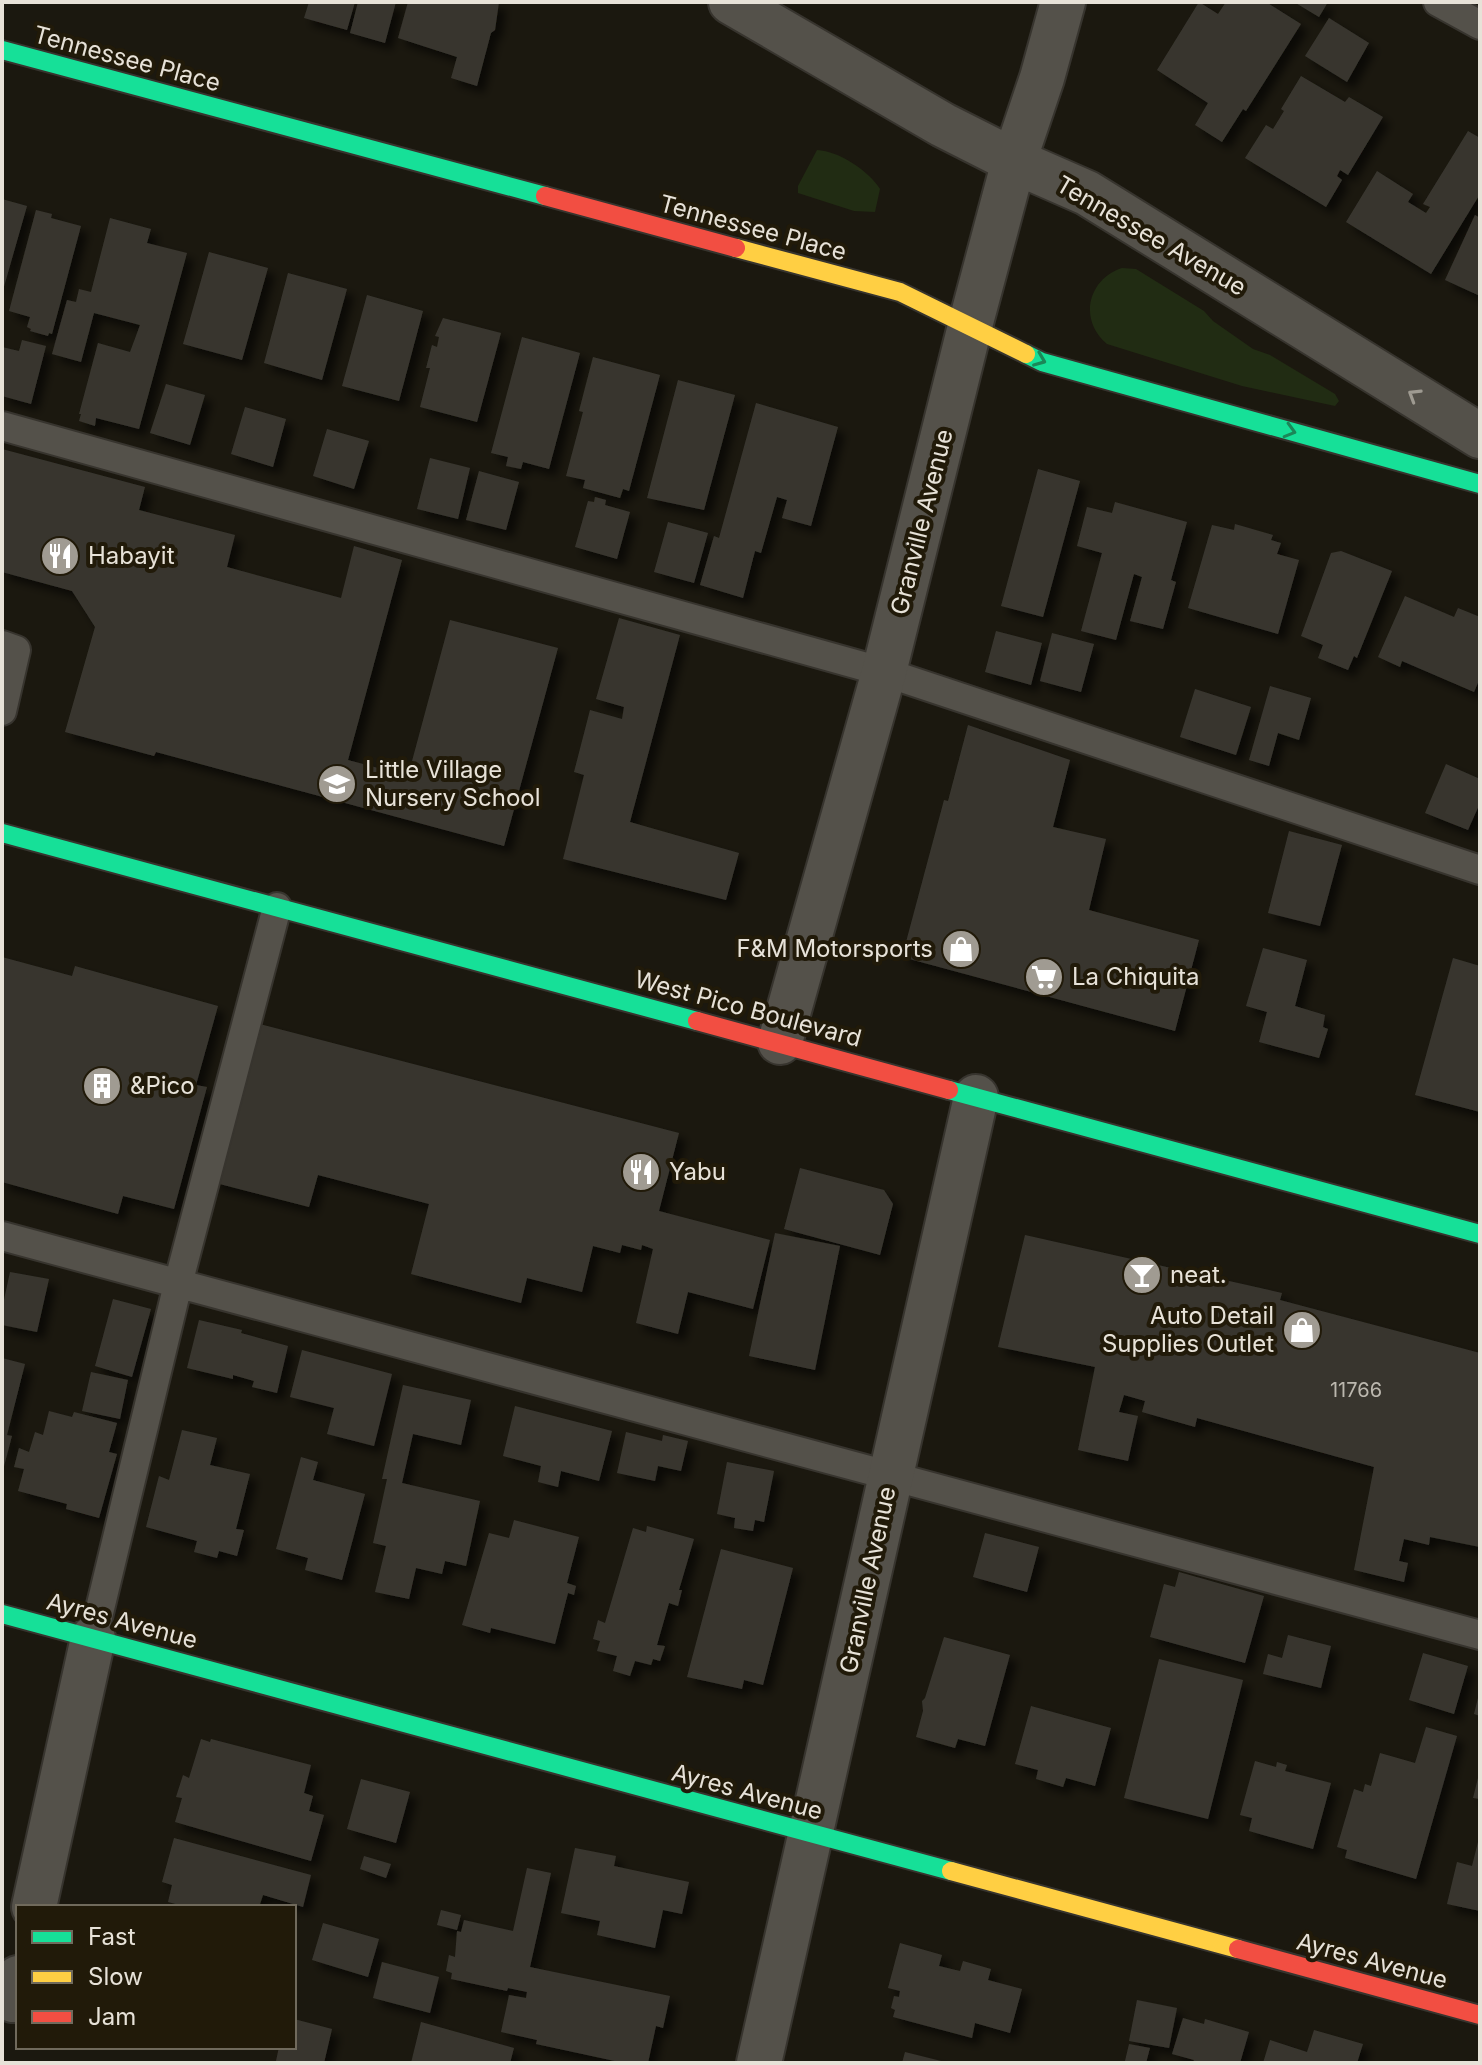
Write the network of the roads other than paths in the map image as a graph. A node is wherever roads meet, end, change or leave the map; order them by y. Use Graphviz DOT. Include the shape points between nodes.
graph roads {
  1 [pos="731,2"];
  2 [pos="1063,2"];
  3 [pos="1438,2"];
  4 [pos="1480,25"];
  5 [pos="2,50"];
  6 [pos="1014,161"];
  7 [pos="970,326"];
  8 [pos="2,426"];
  9 [pos="1480,436"];
  10 [pos="1480,484"];
  11 [pos="2,645"];
  12 [pos="884,672"];
  13 [pos="2,711"];
  14 [pos="2,833"];
  15 [pos="1480,870"];
  16 [pos="277,907"];
  17 [pos="780,1042"];
  18 [pos="976,1097"];
  19 [pos="1480,1234"];
  20 [pos="2,1236"];
  21 [pos="178,1284"];
  22 [pos="891,1476"];
  23 [pos="2,1614"];
  24 [pos="1480,1635"];
  25 [pos="93,1638"];
  26 [pos="812,1834"];
  27 [pos="34,1905"];
  28 [pos="1480,2015"];
  29 [pos="759,2063"];
  1 -- 6 [label="street, Tennessee Avenue"];
  2 -- 6 [label="street, Granville Avenue"];
  3 -- 4 [label="lane"];
  5 -- 7 [label="street, Tennessee Place" via="900,292"];
  6 -- 7 [label="street, Granville Avenue"];
  9 -- 6 [label="street, Tennessee Avenue, one-way" via="1087,193"];
  7 -- 10 [label="street, Tennessee Place, one-way" via="1042,362"];
  7 -- 12 [label="street, Granville Avenue"];
  8 -- 12 [label="lane"];
  11 -- 13 [label="lane" via="16,650"];
  12 -- 15 [label="lane"];
  12 -- 17 [label="street, Granville Avenue"];
  14 -- 16 [label="street, West Pico Boulevard"];
  16 -- 17 [label="street, West Pico Boulevard"];
  16 -- 21 [label="lane"];
  17 -- 18 [label="street, West Pico Boulevard"];
  18 -- 19 [label="street, West Pico Boulevard"];
  18 -- 22 [label="street, Granville Avenue"];
  20 -- 21 [label="lane"];
  21 -- 22 [label="lane"];
  21 -- 25 [label="lane"];
  22 -- 24 [label="lane"];
  22 -- 26 [label="street, Granville Avenue"];
  23 -- 25 [label="street, Ayres Avenue"];
  25 -- 26 [label="street, Ayres Avenue"];
  25 -- 27 [label="street"];
  26 -- 28 [label="street, Ayres Avenue"];
  26 -- 29 [label="street, Granville Avenue"];
}
